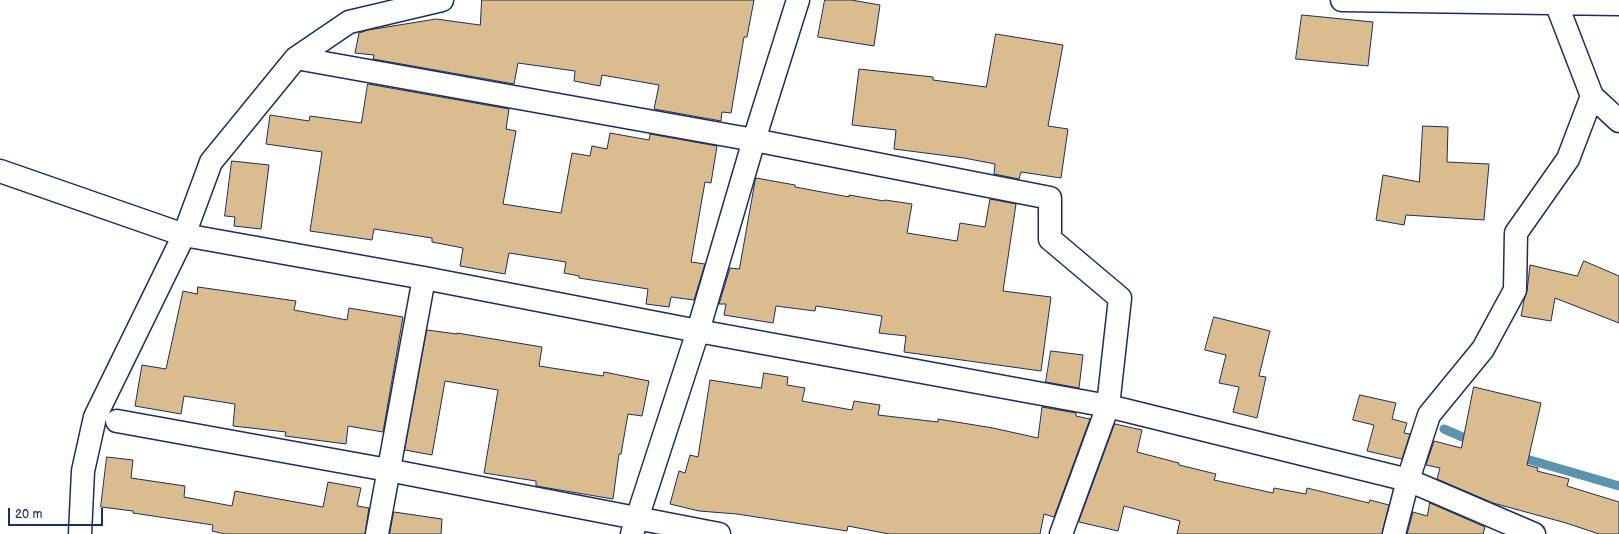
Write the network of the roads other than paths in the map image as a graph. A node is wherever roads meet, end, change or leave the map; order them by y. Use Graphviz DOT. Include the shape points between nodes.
graph roads {
  1 [pos="442,0"];
  2 [pos="798,0"];
  3 [pos="1342,0"];
  4 [pos="1556,2"];
  5 [pos="1619,4"];
  6 [pos="296,58"];
  7 [pos="1592,96"];
  8 [pos="1619,121"];
  9 [pos="754,140"];
  10 [pos="0,171"];
  11 [pos="184,235"];
  12 [pos="424,278"];
  13 [pos="698,331"];
  14 [pos="1108,406"];
  15 [pos="117,421"];
  16 [pos="388,470"];
  17 [pos="1408,480"];
  18 [pos="634,526"];
  19 [pos="80,534"];
  20 [pos="377,534"];
  21 [pos="719,534"];
  22 [pos="1061,534"];
  23 [pos="1394,534"];
  24 [pos="1534,534"];
  1 -- 6 [label="street" via="349,22"];
  2 -- 9 [label="street"];
  3 -- 4 [label="street"];
  4 -- 5 [label="street"];
  4 -- 7 [label="street"];
  6 -- 9 [label="street"];
  6 -- 11 [label="street" via="210,162"];
  7 -- 8 [label="street"];
  7 -- 17 [label="street" via="1568,159 1516,233 1515,290 1483,349 1429,415"];
  9 -- 13 [label="street"];
  9 -- 14 [label="street" via="1050,198 1050,239 1120,298"];
  10 -- 11 [label="street"];
  11 -- 12 [label="street"];
  11 -- 19 [label="street" via="95,417 83,471"];
  12 -- 13 [label="street"];
  12 -- 16 [label="street"];
  13 -- 14 [label="street"];
  13 -- 18 [label="street"];
  14 -- 17 [label="street"];
  14 -- 22 [label="street"];
  15 -- 16 [label="street"];
  16 -- 18 [label="street"];
  16 -- 20 [label="street"];
  17 -- 23 [label="street"];
  17 -- 24 [label="street"];
  18 -- 21 [label="street"];
}
